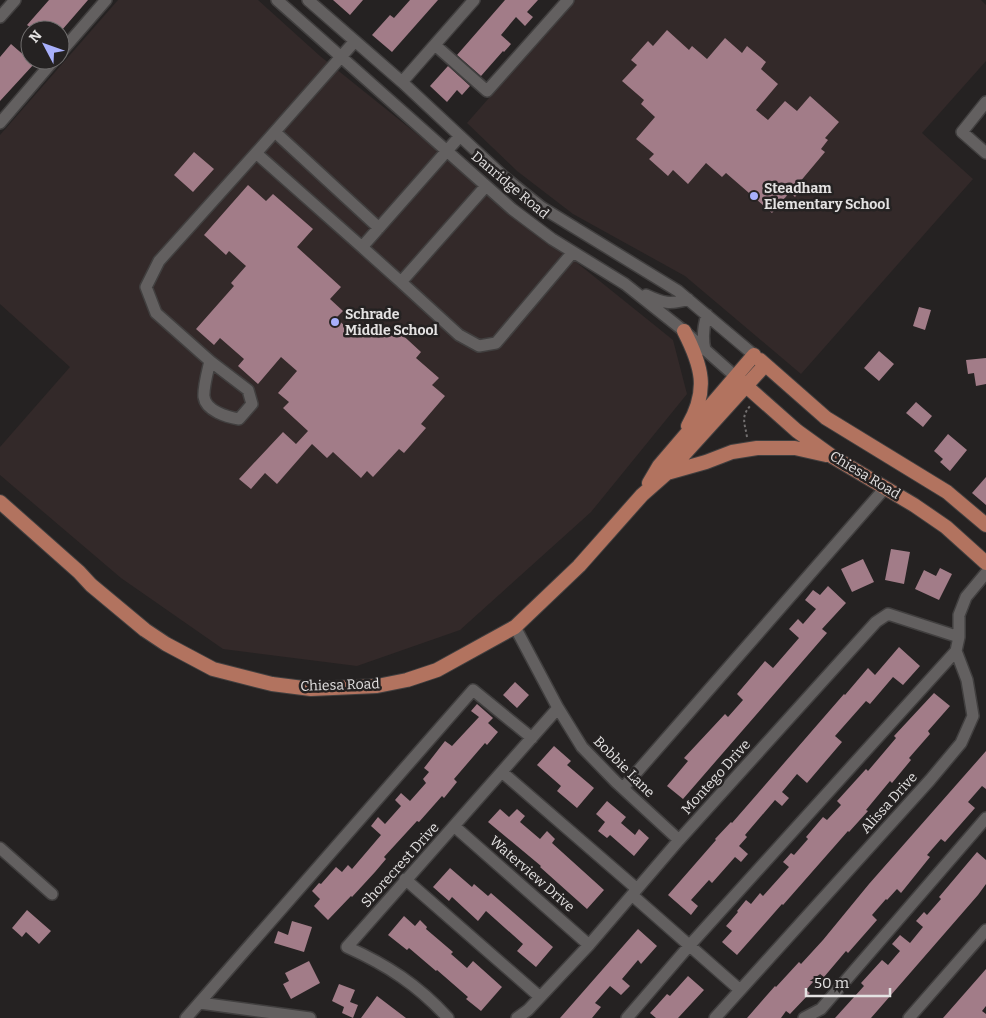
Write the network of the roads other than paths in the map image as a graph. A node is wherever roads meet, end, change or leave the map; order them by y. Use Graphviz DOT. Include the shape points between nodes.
graph roads {
  1 [pos="106,0"];
  2 [pos="277,0"];
  3 [pos="308,0"];
  4 [pos="474,0"];
  5 [pos="568,0"];
  6 [pos="10,2"];
  7 [pos="0,18"];
  8 [pos="70,41"];
  9 [pos="355,41"];
  10 [pos="435,45"];
  11 [pos="341,57"];
  12 [pos="45,70"];
  13 [pos="402,82"];
  14 [pos="986,102"];
  15 [pos="0,123"];
  16 [pos="275,132"];
  17 [pos="460,136"];
  18 [pos="447,152"];
  19 [pos="256,153"];
  20 [pos="986,153"];
  21 [pos="486,186"];
  22 [pos="380,228"];
  23 [pos="362,247"];
  24 [pos="573,252"];
  25 [pos="401,282"];
  26 [pos="625,284"];
  27 [pos="688,299"];
  28 [pos="707,314"];
  29 [pos="684,331"];
  30 [pos="705,350"];
  31 [pos="760,360"];
  32 [pos="210,361"];
  33 [pos="741,381"];
  34 [pos="674,449"];
  35 [pos="833,457"];
  36 [pos="667,473"];
  37 [pos="886,488"];
  38 [pos="642,495"];
  39 [pos="0,502"];
  40 [pos="986,525"];
  41 [pos="986,562"];
  42 [pos="986,573"];
  43 [pos="515,627"];
  44 [pos="959,637"];
  45 [pos="956,651"];
  46 [pos="558,708"];
  47 [pos="532,738"];
  48 [pos="502,772"];
  49 [pos="623,788"];
  50 [pos="986,818"];
  51 [pos="454,826"];
  52 [pos="679,840"];
  53 [pos="0,848"];
  54 [pos="406,879"];
  55 [pos="635,892"];
  56 [pos="52,894"];
  57 [pos="986,930"];
  58 [pos="589,945"];
  59 [pos="690,946"];
  60 [pos="740,990"];
  61 [pos="540,997"];
  62 [pos="200,1003"];
  63 [pos="186,1018"];
  64 [pos="310,1018"];
  65 [pos="448,1018"];
  66 [pos="517,1018"];
  67 [pos="627,1018"];
  68 [pos="715,1018"];
  69 [pos="804,1018"];
  70 [pos="909,1018"];
  1 -- 8 [label="street"];
  2 -- 11 [label="street, Danridge Road"];
  3 -- 9 [label="street, Danridge Road"];
  4 -- 10 [label="street"];
  5 -- 10 [label="street" via="487,91"];
  6 -- 7 [label="street"];
  9 -- 11 [label="street"];
  9 -- 13 [label="street, Danridge Road"];
  10 -- 13 [label="street"];
  11 -- 16 [label="street"];
  11 -- 18 [label="street, Danridge Road"];
  12 -- 15 [label="street"];
  13 -- 17 [label="street, Danridge Road"];
  14 -- 20 [label="street" via="962,132"];
  16 -- 19 [label="street"];
  16 -- 22 [label="street"];
  17 -- 18 [label="street"];
  17 -- 27 [label="street, Danridge Road" via="541,207"];
  18 -- 21 [label="street, Danridge Road"];
  18 -- 22 [label="street"];
  19 -- 23 [label="street"];
  19 -- 32 [label="street" via="160,261 146,287 156,313"];
  21 -- 24 [label="street, Danridge Road" via="512,209"];
  21 -- 25 [label="street"];
  22 -- 23 [label="street"];
  23 -- 25 [label="street"];
  24 -- 25 [label="street" via="496,343 479,346 459,335"];
  24 -- 26 [label="street, Danridge Road"];
  26 -- 27 [label="street" via="663,303"];
  26 -- 29 [label="street, Danridge Road"];
  27 -- 28 [label="street, Danridge Road"];
  28 -- 30 [label="street" via="703,333"];
  28 -- 31 [label="street, Danridge Road"];
  29 -- 30 [label="street, Danridge Road"];
  29 -- 34 [label="main road" via="697,357 701,389 694,416"];
  30 -- 33 [label="street, Danridge Road"];
  31 -- 33 [label="main road, Chiesa Road"];
  31 -- 40 [label="main road, Chiesa Road" via="826,418 946,492"];
  32 -- 32 [label="street" via="204,396 209,407 239,419 252,404 248,390"];
  33 -- 34 [label="main road, Chiesa Road"];
  33 -- 35 [label="main road, Chiesa Road"];
  33 -- 36 [label="main road, Chiesa Road"];
  34 -- 38 [label="main road, Chiesa Road" via="659,466"];
  35 -- 36 [label="main road" via="795,448 757,448 732,452"];
  35 -- 37 [label="main road, Chiesa Road"];
  36 -- 38 [label="main road, Chiesa Road"];
  37 -- 41 [label="main road, Chiesa Road" via="946,527"];
  37 -- 49 [label="street"];
  38 -- 43 [label="main road, Chiesa Road" via="579,566"];
  39 -- 43 [label="main road, Chiesa Road" via="145,630 213,669 272,684 312,689 351,688 407,680 437,670"];
  42 -- 44 [label="street" via="962,606"];
  43 -- 46 [label="street, Bobbie Lane"];
  44 -- 45 [label="street"];
  44 -- 52 [label="street, Montego Drive" via="888,614 876,622"];
  45 -- 59 [label="street"];
  45 -- 60 [label="street, Alissa Drive" via="967,680 973,716 962,743"];
  46 -- 47 [label="street, Shorecrest Drive"];
  46 -- 49 [label="street, Bobbie Lane" via="582,747"];
  47 -- 48 [label="street, Shorecrest Drive"];
  47 -- 62 [label="street" via="473,690"];
  48 -- 51 [label="street, Shorecrest Drive"];
  48 -- 55 [label="street"];
  49 -- 52 [label="street, Bobbie Lane"];
  50 -- 69 [label="street" via="821,1009"];
  51 -- 54 [label="street, Shorecrest Drive"];
  51 -- 58 [label="street, Waterview Drive"];
  52 -- 55 [label="street, Montego Drive"];
  53 -- 56 [label="street"];
  54 -- 61 [label="street"];
  54 -- 65 [label="street, Shorecrest Drive" via="347,947 403,977 429,997"];
  55 -- 58 [label="street, Montego Drive"];
  55 -- 59 [label="street"];
  57 -- 70 [label="street"];
  58 -- 61 [label="street, Montego Drive"];
  59 -- 60 [label="street"];
  59 -- 67 [label="street"];
  60 -- 68 [label="street, Alissa Drive"];
  61 -- 66 [label="street, Montego Drive"];
  62 -- 63 [label="street"];
  62 -- 64 [label="street"];
}
